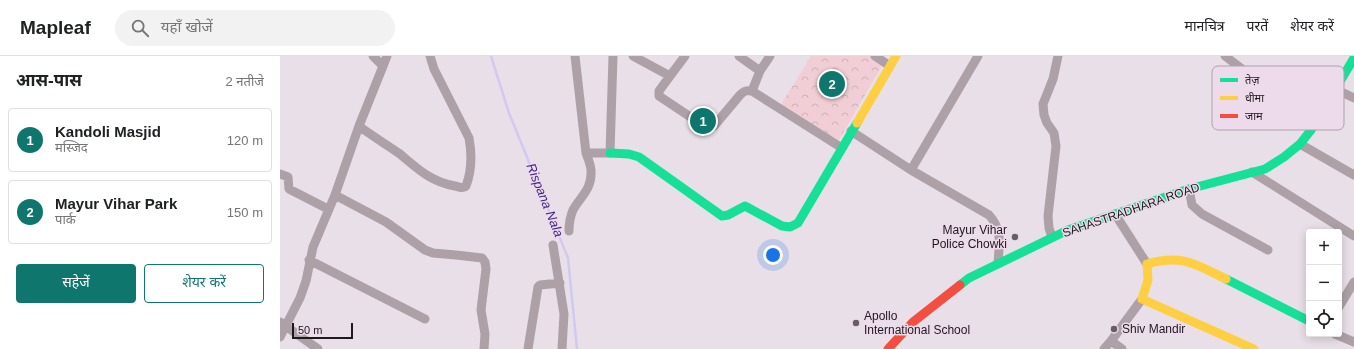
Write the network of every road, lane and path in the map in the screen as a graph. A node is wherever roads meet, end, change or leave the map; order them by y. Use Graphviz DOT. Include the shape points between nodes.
graph roads {
  1 [pos="373,56"];
  2 [pos="388,56"];
  3 [pos="430,56"];
  4 [pos="575,56"];
  5 [pos="613,56"];
  6 [pos="633,56"];
  7 [pos="685,56"];
  8 [pos="738,56"];
  9 [pos="770,56"];
  10 [pos="875,56"];
  11 [pos="896,56"];
  12 [pos="978,56"];
  13 [pos="1058,56"];
  14 [pos="1225,56"];
  15 [pos="1354,58"];
  16 [pos="383,66"];
  17 [pos="890,66"];
  18 [pos="1238,66"];
  19 [pos="760,71"];
  20 [pos="1344,74"];
  21 [pos="670,76"];
  22 [pos="752,91"];
  23 [pos="1344,93"];
  24 [pos="1354,98"];
  25 [pos="359,126"];
  26 [pos="1310,130"];
  27 [pos="852,132"];
  28 [pos="1300,144"];
  29 [pos="842,148"];
  30 [pos="586,153"];
  31 [pos="610,153"];
  32 [pos="911,170"];
  33 [pos="1252,172"];
  34 [pos="280,174"];
  35 [pos="1354,175"];
  36 [pos="1189,189"];
  37 [pos="335,195"];
  38 [pos="328,209"];
  39 [pos="1115,214"];
  40 [pos="569,231"];
  41 [pos="1354,236"];
  42 [pos="1052,237"];
  43 [pos="553,245"];
  44 [pos="1268,250"];
  45 [pos="309,260"];
  46 [pos="998,264"];
  47 [pos="1147,264"];
  48 [pos="1354,282"];
  49 [pos="560,283"];
  50 [pos="1142,299"];
  51 [pos="1342,302"];
  52 [pos="426,320"];
  53 [pos="1306,320"];
  54 [pos="283,324"];
  55 [pos="280,337"];
  56 [pos="1342,337"];
  57 [pos="1111,341"];
  58 [pos="1354,342"];
  59 [pos="318,349"];
  60 [pos="484,349"];
  61 [pos="528,349"];
  62 [pos="562,349"];
  63 [pos="888,349"];
  64 [pos="1104,349"];
  65 [pos="1122,349"];
  66 [pos="1254,349"];
  1 -- 16 [label="street"];
  2 -- 16 [label="street"];
  3 -- 25 [label="street" via="469,138 471,166 466,186 462,188 436,181"];
  4 -- 30 [label="street"];
  5 -- 31 [label="street"];
  6 -- 21 [label="street"];
  7 -- 21 [label="street"];
  8 -- 19 [label="street"];
  9 -- 19 [label="street"];
  10 -- 17 [label="street"];
  11 -- 17 [label="street"];
  12 -- 32 [label="street"];
  13 -- 42 [label="street" via="1053,79 1043,104 1044,115 1056,138 1048,216"];
  14 -- 18 [label="street"];
  15 -- 20 [label="street, SAHASTRADHARA ROAD"];
  16 -- 25 [label="street"];
  17 -- 27 [label="street"];
  19 -- 22 [label="street"];
  21 -- 22 [label="street" via="659,91 659,96 709,128 718,123 744,92"];
  22 -- 29 [label="street"];
  23 -- 24 [label="street"];
  25 -- 37 [label="street"];
  26 -- 28 [label="street, SAHASTRADHARA ROAD"];
  27 -- 29 [label="street"];
  27 -- 32 [label="street"];
  28 -- 33 [label="street, SAHASTRADHARA ROAD" via="1265,169"];
  28 -- 35 [label="street"];
  29 -- 31 [label="street" via="798,222 789,228 745,206 728,216 722,216 639,156 625,152"];
  30 -- 31 [label="street"];
  30 -- 40 [label="street" via="592,170 590,184 573,210"];
  32 -- 46 [label="street" via="989,215 998,228"];
  33 -- 36 [label="street, SAHASTRADHARA ROAD"];
  33 -- 41 [label="street"];
  34 -- 38 [label="street" via="288,177 289,189"];
  36 -- 39 [label="street, SAHASTRADHARA ROAD"];
  36 -- 44 [label="street" via="1192,205 1202,214"];
  37 -- 38 [label="street"];
  37 -- 60 [label="street" via="386,222 424,250 482,258 486,269 481,310 485,334"];
  38 -- 45 [label="street"];
  39 -- 42 [label="street, SAHASTRADHARA ROAD"];
  39 -- 47 [label="street"];
  42 -- 46 [label="street, SAHASTRADHARA ROAD"];
  43 -- 49 [label="street"];
  45 -- 52 [label="street"];
  45 -- 54 [label="street" via="300,298"];
  46 -- 63 [label="street, SAHASTRADHARA ROAD" via="969,278 913,322"];
  47 -- 50 [label="street" via="1148,280"];
  47 -- 53 [label="street" via="1172,258 1191,262"];
  48 -- 51 [label="street"];
  49 -- 61 [label="street" via="538,287"];
  49 -- 62 [label="street" via="564,314"];
  50 -- 57 [label="street"];
  50 -- 66 [label="street"];
  54 -- 55 [label="street"];
  54 -- 59 [label="street"];
  56 -- 58 [label="street"];
  57 -- 64 [label="street"];
  57 -- 65 [label="street"];
}
